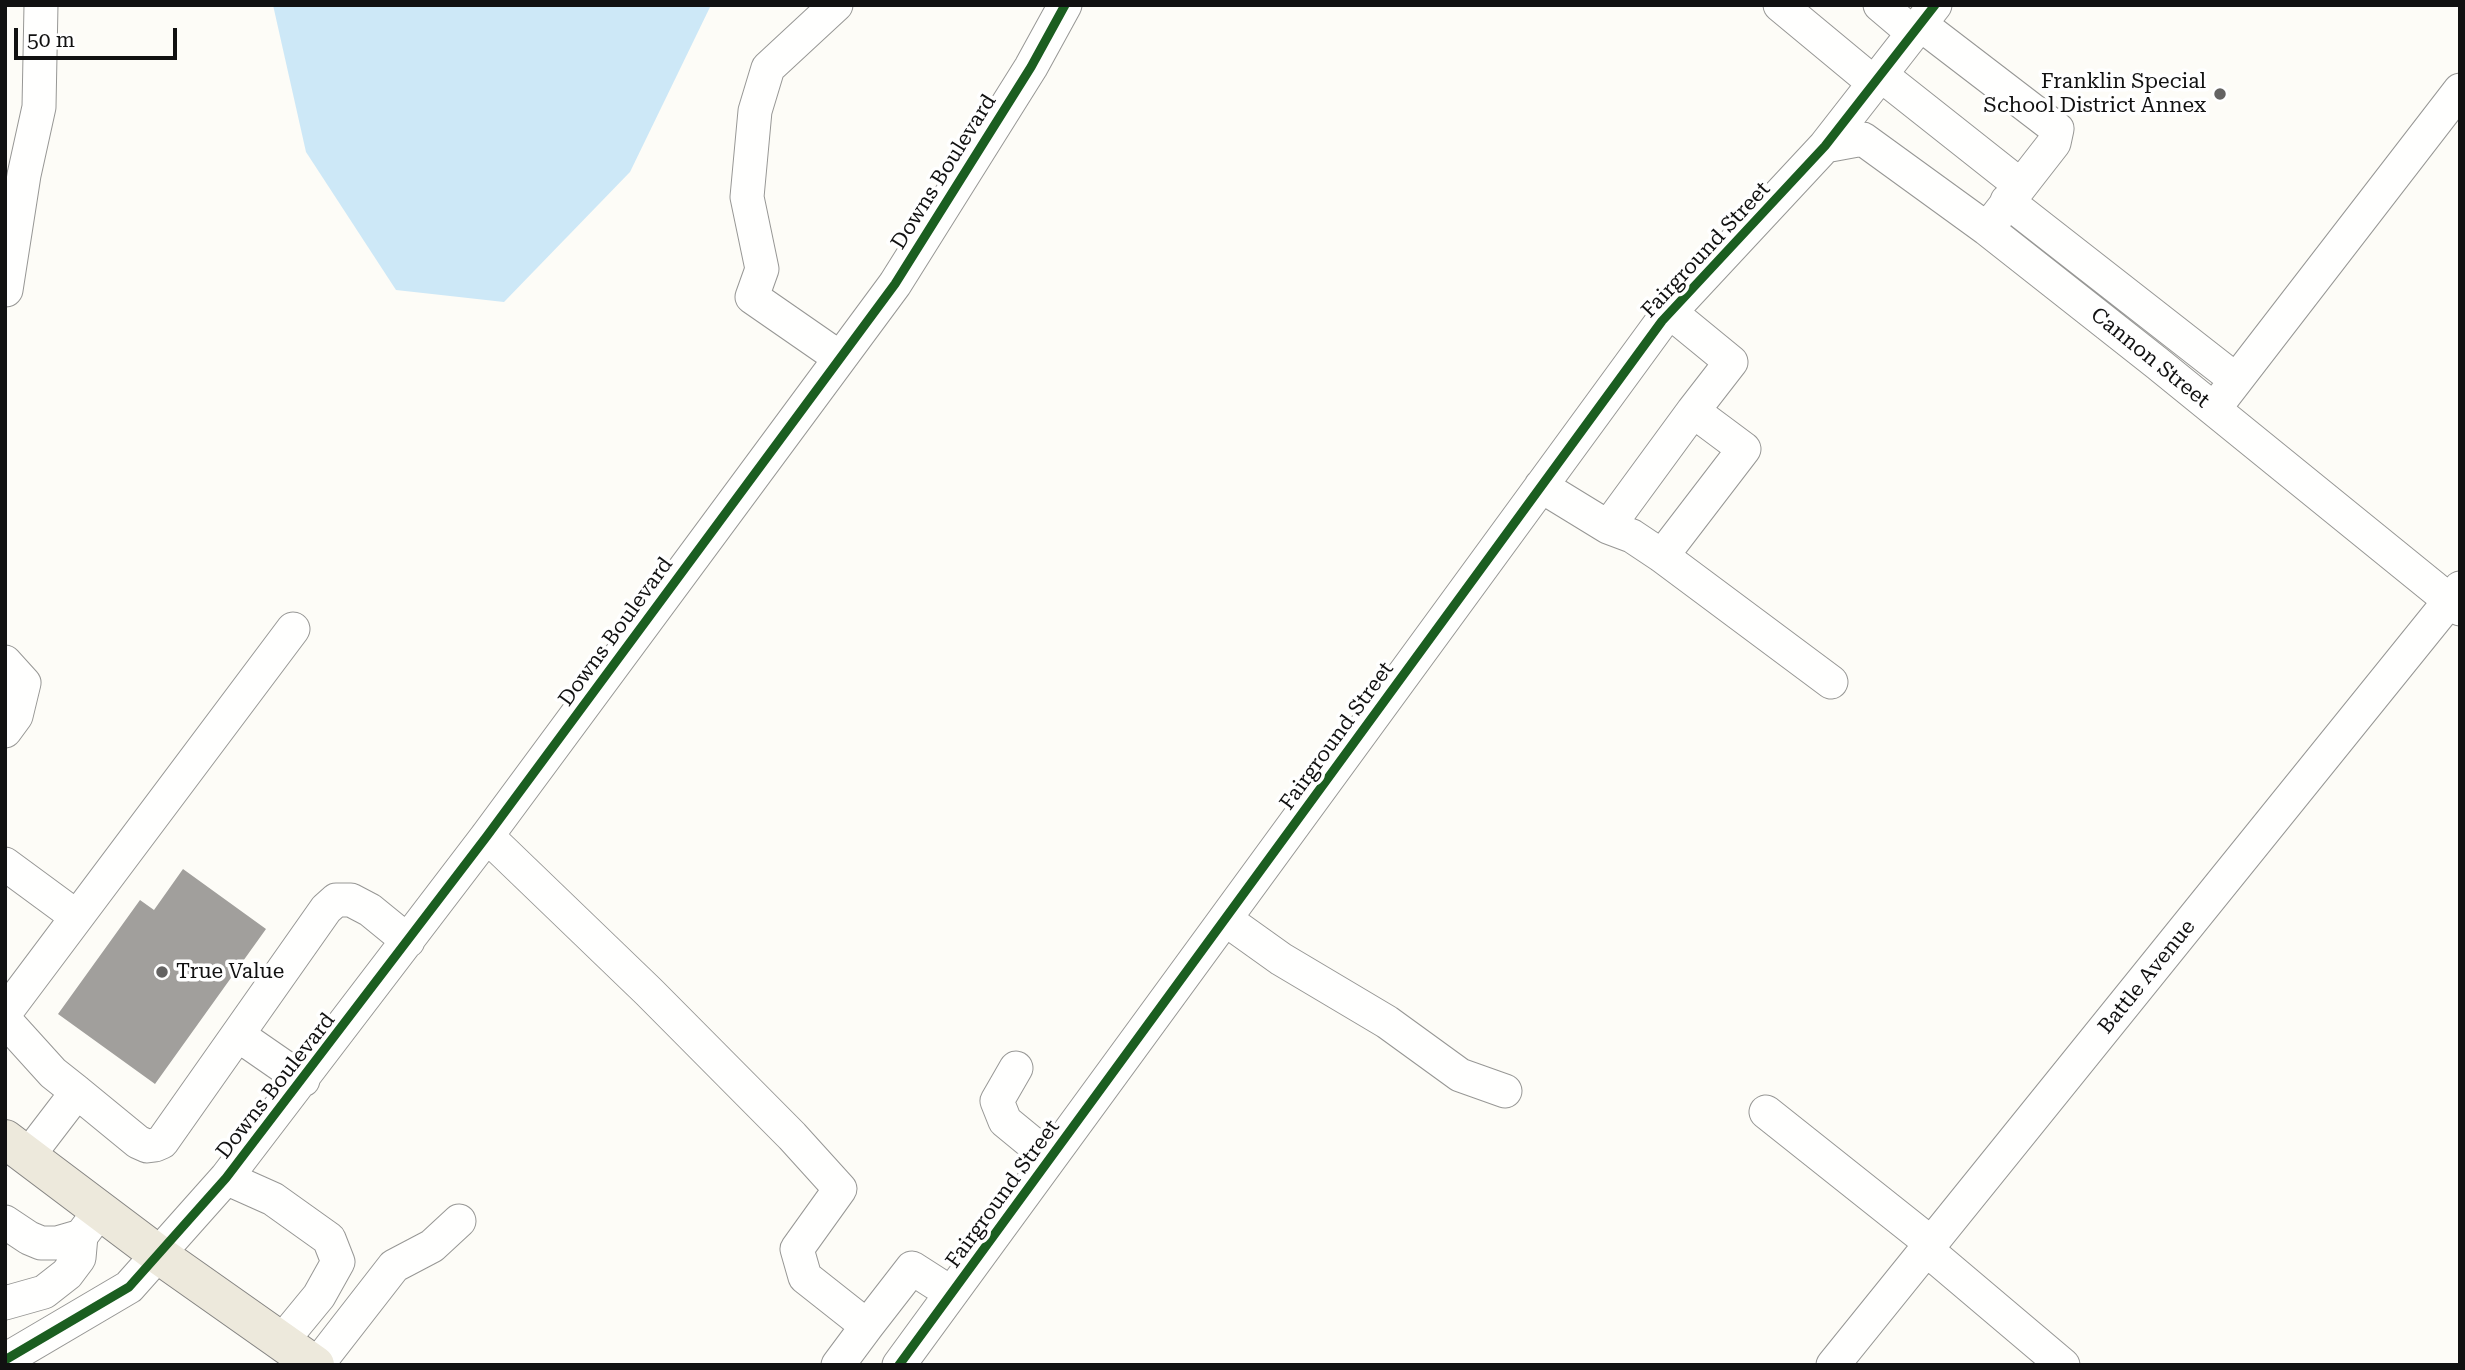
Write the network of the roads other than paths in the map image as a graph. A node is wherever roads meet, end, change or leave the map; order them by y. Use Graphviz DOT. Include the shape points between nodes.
graph roads {
  1 [pos="41,5"];
  2 [pos="836,5"];
  3 [pos="1065,5"];
  4 [pos="1780,5"];
  5 [pos="1880,5"];
  6 [pos="1923,21"];
  7 [pos="1878,79"];
  8 [pos="2460,90"];
  9 [pos="1825,146"];
  10 [pos="2014,193"];
  11 [pos="1987,229"];
  12 [pos="6,290"];
  13 [pos="1670,312"];
  14 [pos="840,358"];
  15 [pos="2235,380"];
  16 [pos="2214,409"];
  17 [pos="1693,411"];
  18 [pos="1541,486"];
  19 [pos="1608,527"];
  20 [pos="1662,556"];
  21 [pos="2456,599"];
  22 [pos="293,629"];
  23 [pos="5,662"];
  24 [pos="1830,682"];
  25 [pos="5,730"];
  26 [pos="487,836"];
  27 [pos="5,864"];
  28 [pos="77,917"];
  29 [pos="1225,919"];
  30 [pos="408,941"];
  31 [pos="5,1013"];
  32 [pos="5,1020"];
  33 [pos="238,1035"];
  34 [pos="1016,1068"];
  35 [pos="303,1080"];
  36 [pos="1505,1091"];
  37 [pos="77,1092"];
  38 [pos="1766,1112"];
  39 [pos="17,1147"];
  40 [pos="1050,1158"];
  41 [pos="226,1178"];
  42 [pos="460,1221"];
  43 [pos="5,1222"];
  44 [pos="90,1223"];
  45 [pos="1930,1247"];
  46 [pos="159,1255"];
  47 [pos="951,1293"];
  48 [pos="5,1303"];
  49 [pos="867,1326"];
  50 [pos="282,1341"];
  51 [pos="5,1360"];
  52 [pos="316,1365"];
  53 [pos="838,1365"];
  54 [pos="899,1365"];
  55 [pos="1833,1365"];
  56 [pos="2063,1365"];
  1 -- 12 [label="street" via="39,107"];
  2 -- 14 [label="street" via="768,68 755,111 747,197 762,270 752,297"];
  3 -- 14 [label="street, Downs Boulevard" via="895,284"];
  4 -- 7 [label="street"];
  5 -- 6 [label="street"];
  6 -- 7 [label="street"];
  6 -- 10 [label="street" via="2056,129 2054,143"];
  7 -- 9 [label="street"];
  7 -- 10 [label="street"];
  8 -- 15 [label="street"];
  9 -- 11 [label="street, Cannon Street" via="1863,139"];
  9 -- 13 [label="street, Fairground Street"];
  10 -- 11 [label="street"];
  10 -- 15 [label="street"];
  11 -- 16 [label="street, Cannon Street"];
  13 -- 17 [label="street" via="1731,362"];
  13 -- 18 [label="street, Fairground Street"];
  14 -- 26 [label="street, Downs Boulevard"];
  15 -- 16 [label="street"];
  16 -- 21 [label="street, Cannon Street"];
  17 -- 19 [label="street"];
  17 -- 20 [label="street" via="1744,449"];
  18 -- 19 [label="street"];
  18 -- 29 [label="street, Fairground Street"];
  19 -- 20 [label="street"];
  20 -- 24 [label="street"];
  21 -- 45 [label="street, Battle Avenue"];
  22 -- 28 [label="street"];
  23 -- 25 [label="street" via="24,683 16,716"];
  26 -- 30 [label="street, Downs Boulevard"];
  26 -- 49 [label="street" via="649,992 840,1189 797,1249 804,1277"];
  27 -- 28 [label="street"];
  28 -- 31 [label="street"];
  29 -- 36 [label="street" via="1281,959 1387,1022 1460,1075"];
  29 -- 40 [label="street, Fairground Street"];
  30 -- 33 [label="street" via="370,910 351,900 336,900"];
  30 -- 35 [label="street, Downs Boulevard"];
  32 -- 37 [label="street" via="52,1073"];
  33 -- 35 [label="street"];
  33 -- 37 [label="street" via="155,1146 138,1142"];
  34 -- 40 [label="street" via="997,1101 1005,1121"];
  35 -- 41 [label="street, Downs Boulevard"];
  37 -- 39 [label="street"];
  38 -- 45 [label="street"];
  39 -- 44 [label="main road"];
  40 -- 47 [label="street, Fairground Street"];
  41 -- 46 [label="street, Downs Boulevard"];
  41 -- 50 [label="street" via="273,1199 329,1238 338,1262 319,1296"];
  42 -- 52 [label="street" via="432,1245 394,1266"];
  43 -- 44 [label="street" via="41,1243 57,1243"];
  44 -- 46 [label="main road"];
  44 -- 48 [label="street" via="79,1258 67,1274 44,1292"];
  45 -- 55 [label="street, Battle Avenue"];
  45 -- 56 [label="street"];
  46 -- 50 [label="main road"];
  46 -- 51 [label="street, Downs Boulevard" via="129,1287"];
  47 -- 49 [label="street" via="912,1268"];
  47 -- 54 [label="street, Fairground Street"];
  49 -- 53 [label="street"];
  50 -- 52 [label="main road"];
}
